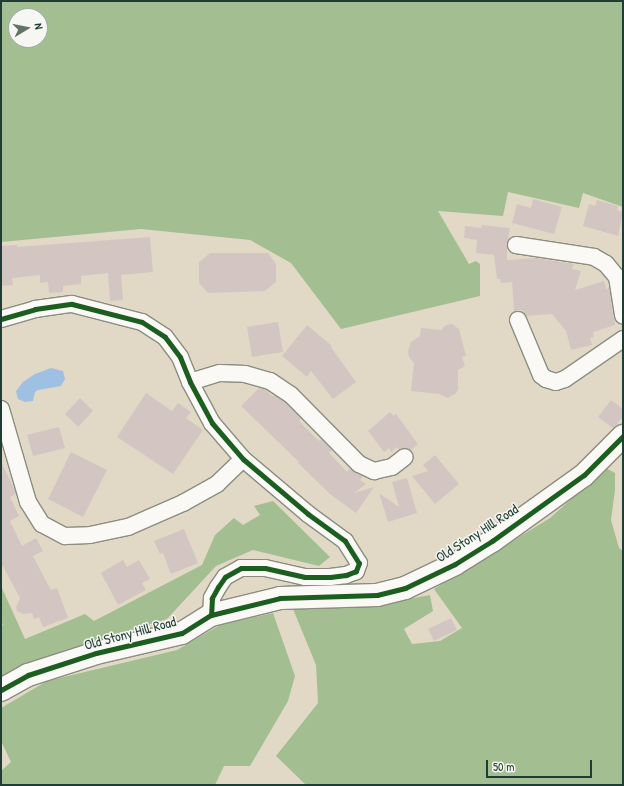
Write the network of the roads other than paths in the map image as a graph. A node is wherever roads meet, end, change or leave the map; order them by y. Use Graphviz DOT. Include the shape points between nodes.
graph roads {
  1 [pos="516,245"];
  2 [pos="623,316"];
  3 [pos="1,319"];
  4 [pos="518,320"];
  5 [pos="623,339"];
  6 [pos="190,382"];
  7 [pos="1,409"];
  8 [pos="623,436"];
  9 [pos="405,457"];
  10 [pos="243,459"];
  11 [pos="211,615"];
  12 [pos="1,690"];
  1 -- 2 [label="street" via="594,257 606,264 617,277"];
  3 -- 6 [label="street" via="35,309 72,304 142,322 165,337 180,357"];
  4 -- 5 [label="street" via="541,375 556,382 565,379"];
  6 -- 9 [label="street" via="220,373 244,374 270,381 291,395 359,464 374,471 392,467"];
  6 -- 10 [label="street" via="212,423"];
  7 -- 10 [label="street" via="28,502 42,524 65,536 90,535 128,527 183,503 217,484"];
  8 -- 11 [label="street, Old Stony Hill Road" via="584,475 492,542 455,564 405,588 377,595 280,598"];
  10 -- 11 [label="street" via="308,514 345,541 359,563 356,571 330,577 306,577 265,568 241,568 224,577 212,598"];
  11 -- 12 [label="street, Old Stony Hill Road" via="182,633 96,653 28,674"];
}
